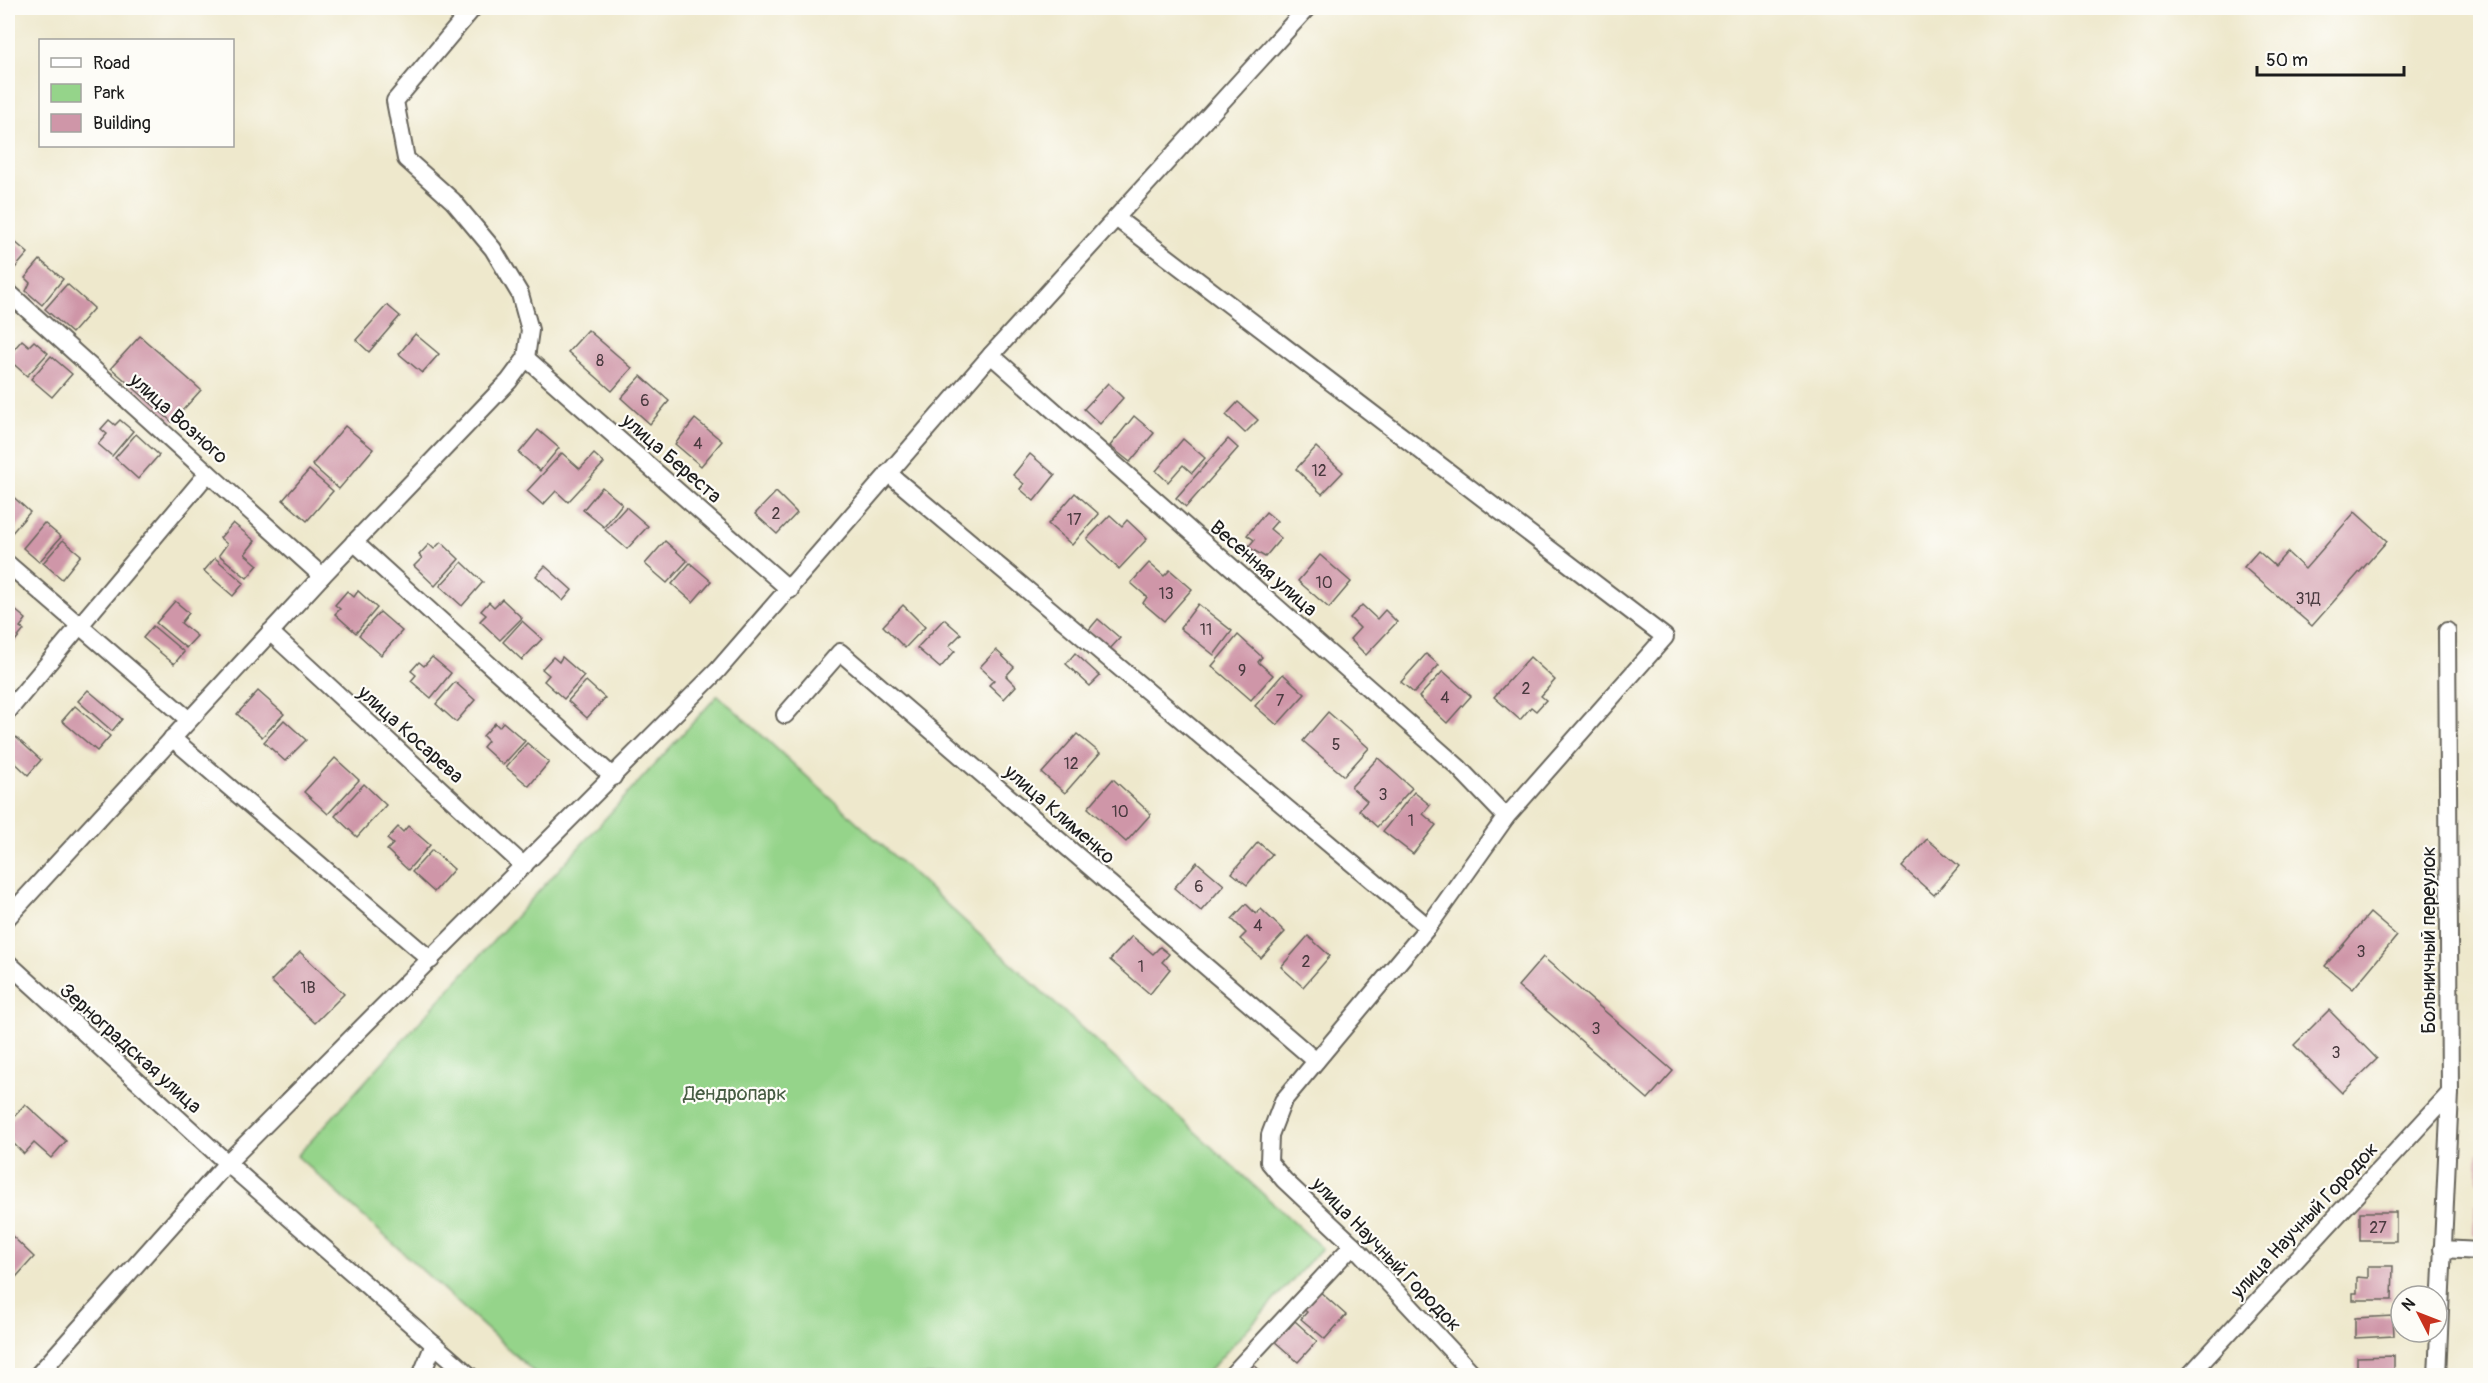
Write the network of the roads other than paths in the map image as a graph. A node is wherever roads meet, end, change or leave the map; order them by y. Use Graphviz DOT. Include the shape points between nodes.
graph roads {
  1 [pos="474,8"];
  2 [pos="1308,8"];
  3 [pos="1116,218"];
  4 [pos="8,292"];
  5 [pos="991,355"];
  6 [pos="526,358"];
  7 [pos="208,473"];
  8 [pos="888,473"];
  9 [pos="354,542"];
  10 [pos="8,564"];
  11 [pos="322,576"];
  12 [pos="789,590"];
  13 [pos="79,625"];
  14 [pos="2447,631"];
  15 [pos="270,632"];
  16 [pos="8,711"];
  17 [pos="785,715"];
  18 [pos="189,720"];
  19 [pos="172,738"];
  20 [pos="613,777"];
  21 [pos="1506,818"];
  22 [pos="524,866"];
  23 [pos="8,917"];
  24 [pos="1428,927"];
  25 [pos="431,960"];
  26 [pos="8,963"];
  27 [pos="1316,1061"];
  28 [pos="2450,1093"];
  29 [pos="227,1163"];
  30 [pos="1353,1245"];
  31 [pos="2442,1249"];
  32 [pos="2481,1251"];
  33 [pos="434,1344"];
  34 [pos="37,1376"];
  35 [pos="421,1376"];
  36 [pos="470,1376"];
  37 [pos="1231,1376"];
  38 [pos="1475,1376"];
  39 [pos="2189,1376"];
  40 [pos="2437,1376"];
  1 -- 6 [label="street" via="395,101 406,159 453,201 493,249 520,294 530,330"];
  2 -- 3 [label="street"];
  3 -- 5 [label="street"];
  3 -- 21 [label="street" via="1665,637"];
  4 -- 7 [label="street, улица Возного"];
  5 -- 8 [label="street"];
  5 -- 21 [label="street, Весенняя улица" via="1458,767"];
  6 -- 9 [label="street" via="509,381"];
  6 -- 12 [label="street, улица Береста"];
  7 -- 11 [label="street, улица Возного"];
  7 -- 13 [label="street"];
  8 -- 12 [label="street"];
  8 -- 24 [label="street"];
  9 -- 11 [label="street"];
  9 -- 20 [label="street"];
  10 -- 13 [label="street"];
  11 -- 15 [label="street"];
  12 -- 20 [label="street" via="718,670"];
  13 -- 16 [label="street"];
  13 -- 18 [label="street"];
  14 -- 28 [label="street, Больничный переулок"];
  15 -- 18 [label="street"];
  15 -- 22 [label="street, улица Косарева"];
  17 -- 27 [label="street, улица Клименко" via="840,652"];
  18 -- 19 [label="street"];
  19 -- 23 [label="street"];
  19 -- 25 [label="street"];
  20 -- 22 [label="street"];
  21 -- 24 [label="street"];
  22 -- 25 [label="street"];
  24 -- 27 [label="street"];
  25 -- 29 [label="street"];
  26 -- 29 [label="street, Зерноградская улица"];
  27 -- 30 [label="street, улица Научный Городок" via="1283,1101 1270,1136 1269,1162"];
  28 -- 31 [label="street, Больничный переулок"];
  28 -- 39 [label="street, улица Научный Городок"];
  29 -- 33 [label="street, Зерноградская улица"];
  29 -- 34 [label="street"];
  30 -- 37 [label="street"];
  30 -- 38 [label="street, улица Научный Городок"];
  31 -- 32 [label="street"];
  31 -- 40 [label="street, Больничный переулок"];
  33 -- 35 [label="street"];
  33 -- 36 [label="street, Зерноградская улица"];
}
